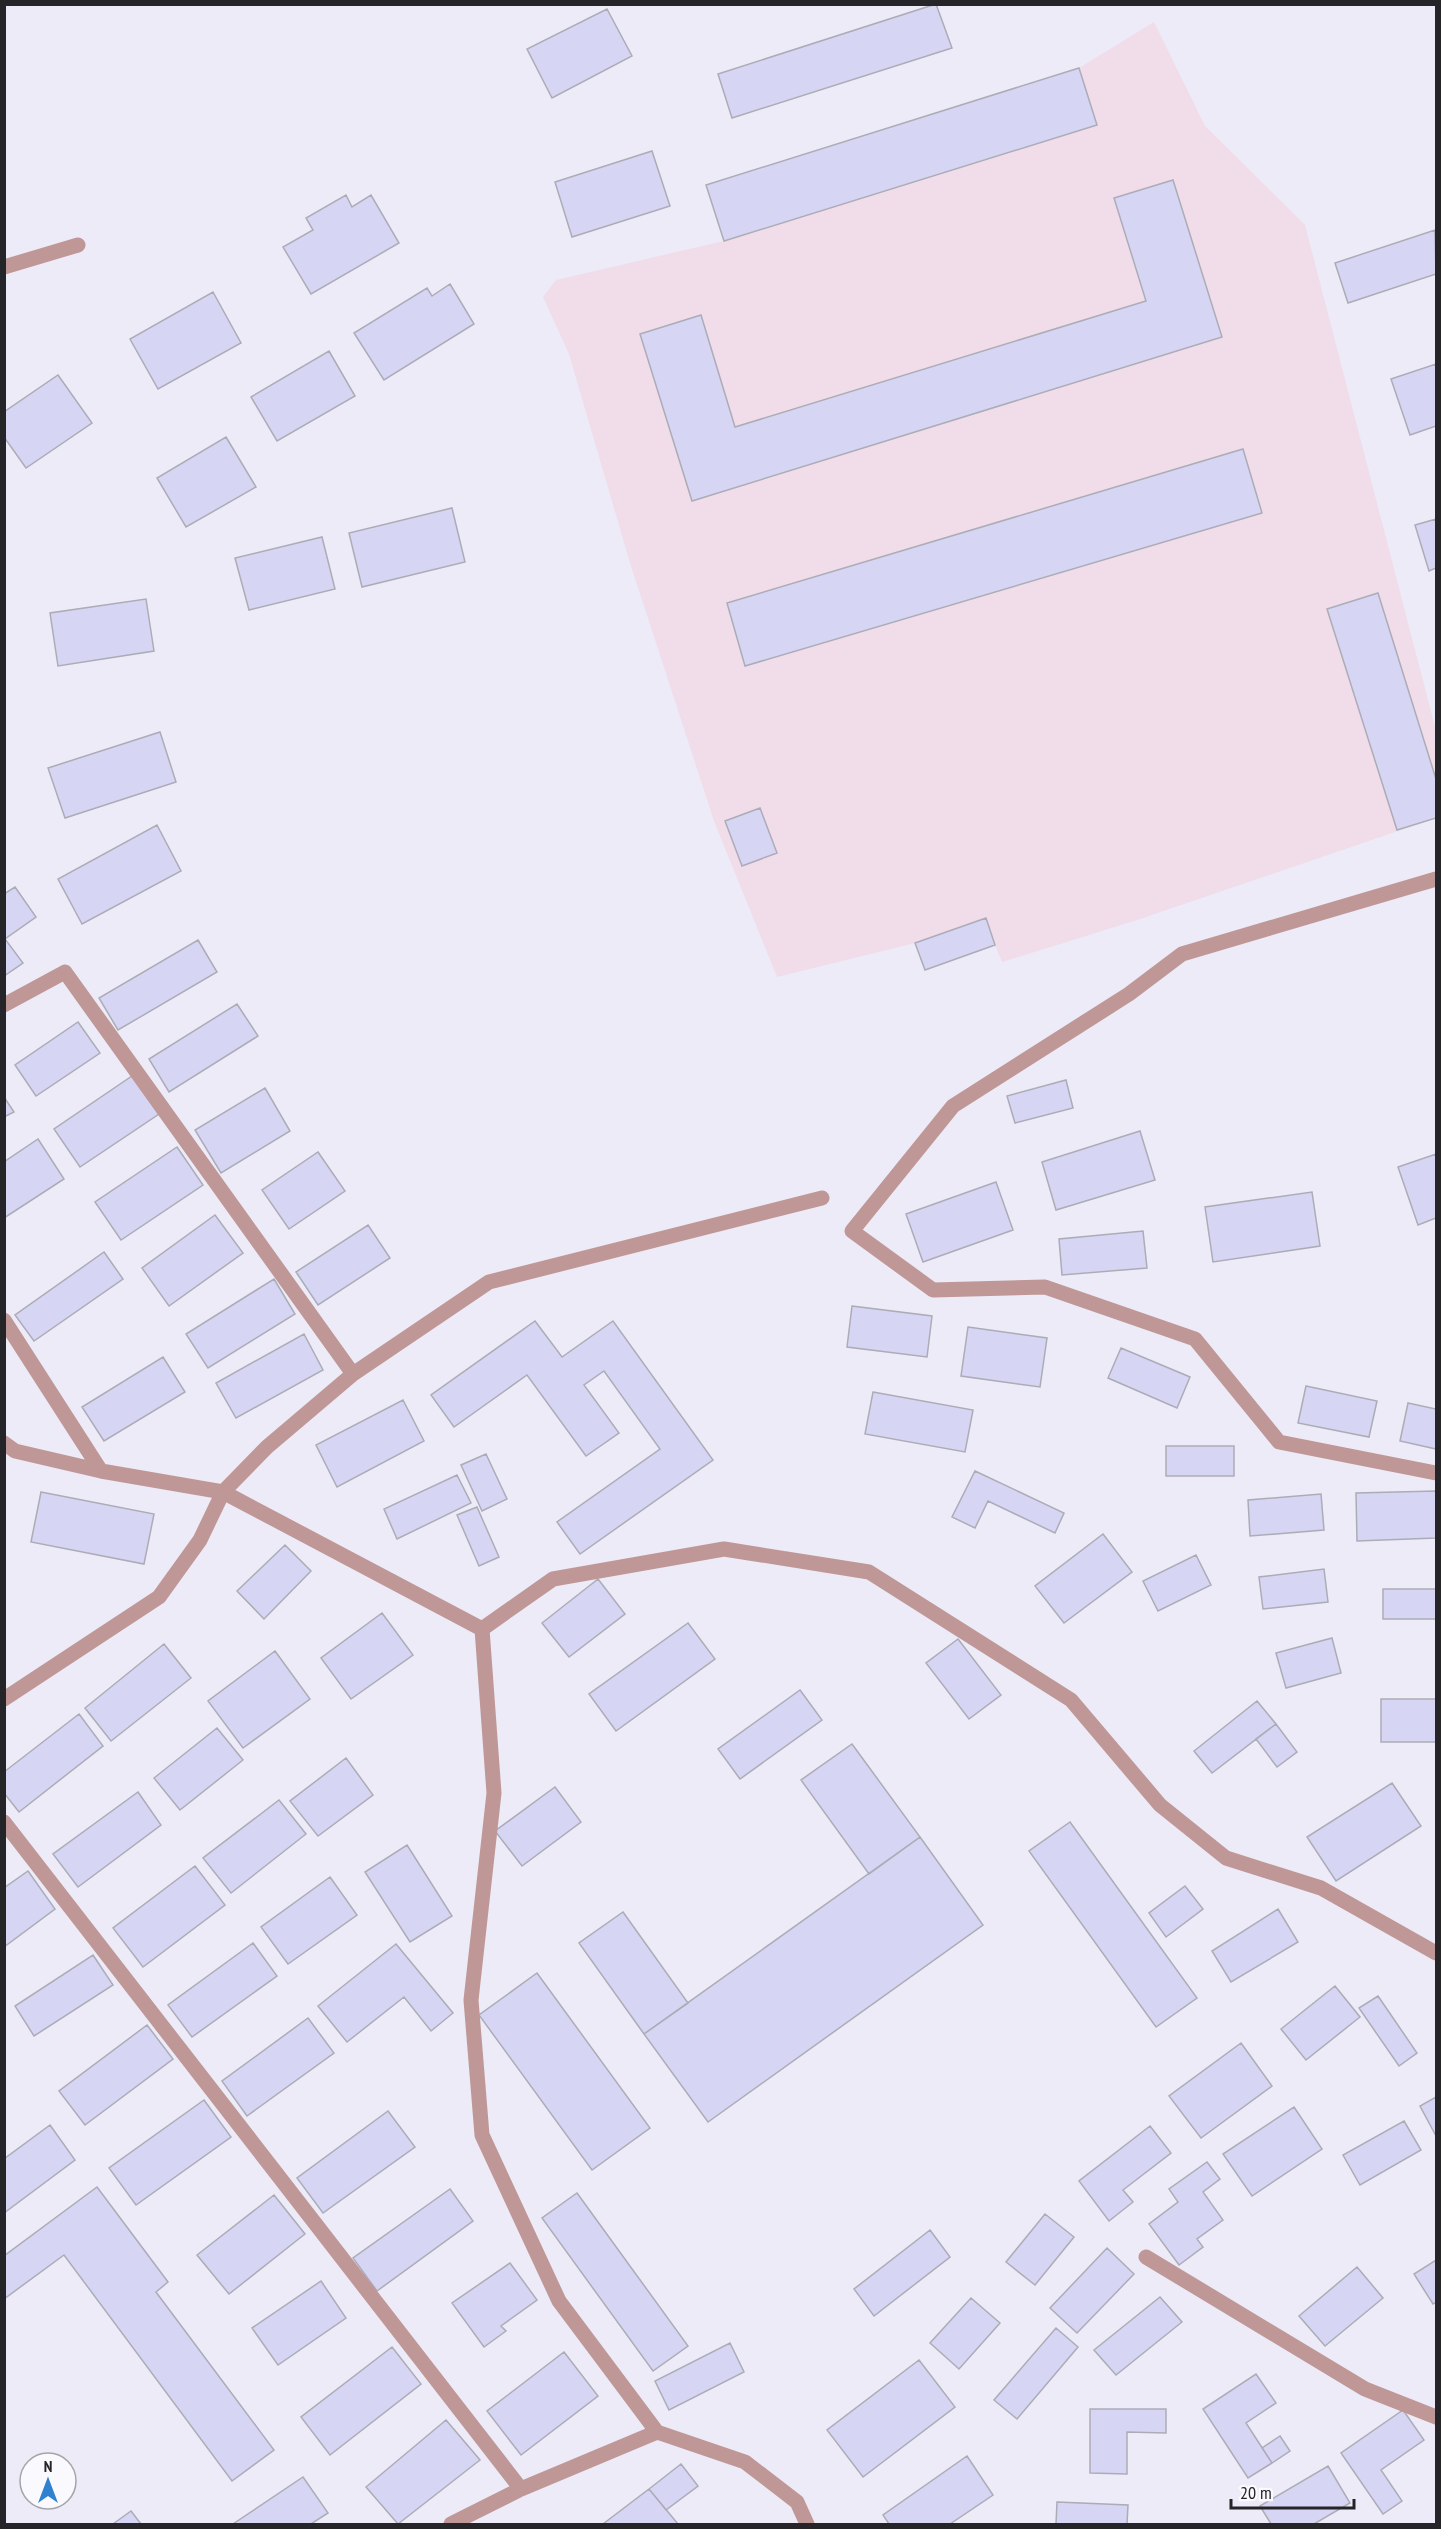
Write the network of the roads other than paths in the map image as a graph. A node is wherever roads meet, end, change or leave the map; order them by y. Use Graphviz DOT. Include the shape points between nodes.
graph roads {
  1 [pos="78,245"];
  2 [pos="4,267"];
  3 [pos="1437,879"];
  4 [pos="4,1005"];
  5 [pos="822,1198"];
  6 [pos="4,1320"];
  7 [pos="353,1374"];
  8 [pos="4,1443"];
  9 [pos="101,1471"];
  10 [pos="1437,1473"];
  11 [pos="223,1492"];
  12 [pos="482,1629"];
  13 [pos="4,1699"];
  14 [pos="4,1822"];
  15 [pos="1437,1953"];
  16 [pos="1146,2257"];
  17 [pos="1437,2417"];
  18 [pos="657,2432"];
  19 [pos="521,2489"];
  20 [pos="451,2524"];
  21 [pos="807,2524"];
  1 -- 2 [label="street"];
  3 -- 10 [label="street" via="1182,954 1129,994 953,1106 852,1231 933,1290 1045,1287 1195,1339 1279,1442"];
  4 -- 7 [label="street" via="65,972"];
  5 -- 7 [label="street" via="489,1282"];
  6 -- 9 [label="street"];
  7 -- 11 [label="street" via="267,1447"];
  8 -- 9 [label="street" via="15,1451"];
  9 -- 11 [label="street"];
  11 -- 12 [label="street"];
  11 -- 13 [label="street" via="200,1540 159,1597"];
  12 -- 15 [label="street" via="554,1579 724,1549 868,1572 1071,1700 1160,1805 1226,1857 1321,1888"];
  12 -- 18 [label="street" via="494,1793 471,2000 482,2135 559,2301"];
  14 -- 19 [label="street"];
  16 -- 17 [label="street" via="1365,2389"];
  18 -- 19 [label="street"];
  18 -- 21 [label="street" via="745,2462 797,2502"];
  19 -- 20 [label="street"];
}
